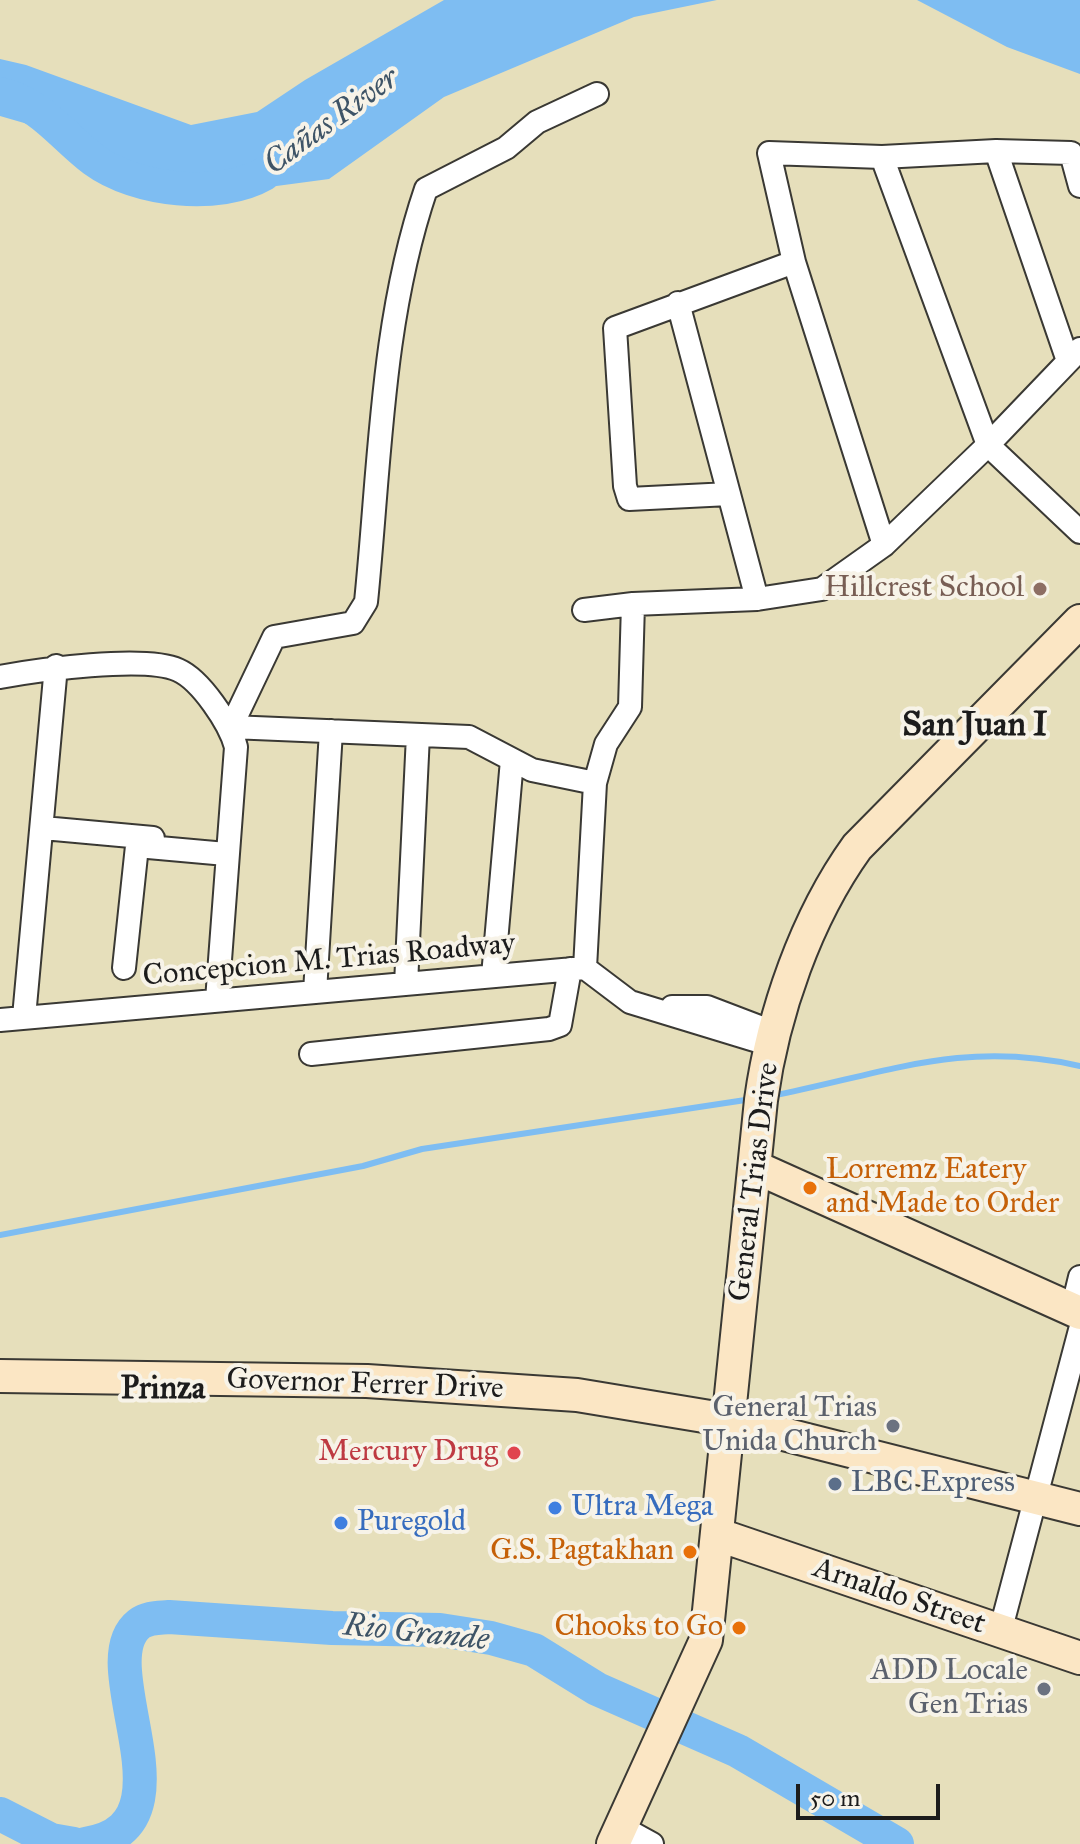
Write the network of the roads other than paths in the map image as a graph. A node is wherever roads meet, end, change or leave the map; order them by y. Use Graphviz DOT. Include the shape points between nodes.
graph roads {
  1 [pos="597,94"];
  2 [pos="996,151"];
  3 [pos="882,157"];
  4 [pos="1080,186"];
  5 [pos="794,262"];
  6 [pos="678,303"];
  7 [pos="1074,355"];
  8 [pos="988,445"];
  9 [pos="729,494"];
  10 [pos="1080,532"];
  11 [pos="884,545"];
  12 [pos="757,599"];
  13 [pos="633,604"];
  14 [pos="584,610"];
  15 [pos="1080,621"];
  16 [pos="56,666"];
  17 [pos="0,677"];
  18 [pos="231,727"];
  19 [pos="331,731"];
  20 [pos="418,735"];
  21 [pos="512,760"];
  22 [pos="595,783"];
  23 [pos="43,828"];
  24 [pos="226,850"];
  25 [pos="124,968"];
  26 [pos="578,969"];
  27 [pos="493,976"];
  28 [pos="406,984"];
  29 [pos="315,992"];
  30 [pos="217,1000"];
  31 [pos="24,1017"];
  32 [pos="0,1020"];
  33 [pos="773,1039"];
  34 [pos="311,1054"];
  35 [pos="755,1167"];
  36 [pos="1080,1277"];
  37 [pos="1077,1318"];
  38 [pos="0,1376"];
  39 [pos="728,1420"];
  40 [pos="1036,1496"];
  41 [pos="1080,1509"];
  42 [pos="719,1535"];
  43 [pos="1000,1632"];
  44 [pos="1080,1658"];
  45 [pos="617,1836"];
  46 [pos="652,1844"];
  1 -- 18 [label="street" via="537,122 506,148 426,189 397,292 366,602 353,623 274,637"];
  2 -- 3 [label="street"];
  2 -- 4 [label="street" via="1071,153"];
  2 -- 7 [label="street"];
  3 -- 5 [label="street" via="769,153"];
  3 -- 8 [label="street"];
  5 -- 6 [label="street"];
  5 -- 11 [label="street"];
  6 -- 9 [label="street"];
  6 -- 9 [label="street" via="615,328 625,486 629,499 638,501"];
  7 -- 8 [label="street"];
  8 -- 10 [label="street"];
  8 -- 11 [label="street"];
  9 -- 12 [label="street"];
  11 -- 12 [label="street" via="822,589"];
  12 -- 13 [label="street"];
  13 -- 14 [label="street"];
  13 -- 22 [label="street" via="630,707 606,744"];
  15 -- 33 [label="main road, General Trias Drive" via="857,847 833,880"];
  16 -- 17 [label="street"];
  16 -- 18 [label="street" via="178,669"];
  16 -- 23 [label="street"];
  18 -- 19 [label="street"];
  18 -- 24 [label="street" via="236,747"];
  19 -- 20 [label="street"];
  19 -- 29 [label="street"];
  20 -- 21 [label="street" via="469,737"];
  20 -- 28 [label="street"];
  21 -- 22 [label="street" via="532,770"];
  21 -- 27 [label="street"];
  22 -- 26 [label="street"];
  23 -- 24 [label="street"];
  23 -- 31 [label="street"];
  24 -- 25 [label="street" via="137,846"];
  24 -- 30 [label="street"];
  26 -- 27 [label="street, Concepcion M. Trias Roadway"];
  26 -- 33 [label="street" via="630,1002 707,1007"];
  26 -- 34 [label="street" via="565,1015 560,1025 549,1029"];
  27 -- 28 [label="street, Concepcion M. Trias Roadway"];
  28 -- 29 [label="street, Concepcion M. Trias Roadway"];
  29 -- 30 [label="street, Concepcion M. Trias Roadway"];
  30 -- 31 [label="street, Concepcion M. Trias Roadway"];
  31 -- 32 [label="street, Concepcion M. Trias Roadway"];
  33 -- 35 [label="main road, General Trias Drive"];
  35 -- 37 [label="main road"];
  35 -- 39 [label="main road, General Trias Drive"];
  36 -- 37 [label="street"];
  37 -- 40 [label="street"];
  38 -- 39 [label="main road, Governor Ferrer Drive" via="367,1381 577,1395"];
  39 -- 40 [label="main road, Governor Ferrer Drive"];
  39 -- 42 [label="main road, General Trias Drive"];
  40 -- 41 [label="main road, Governor Ferrer Drive"];
  40 -- 43 [label="street"];
  42 -- 43 [label="main road, Arnaldo Street"];
  42 -- 45 [label="main road, General Trias Drive" via="703,1652"];
  43 -- 44 [label="main road, Arnaldo Street"];
  45 -- 46 [label="street"];
}
